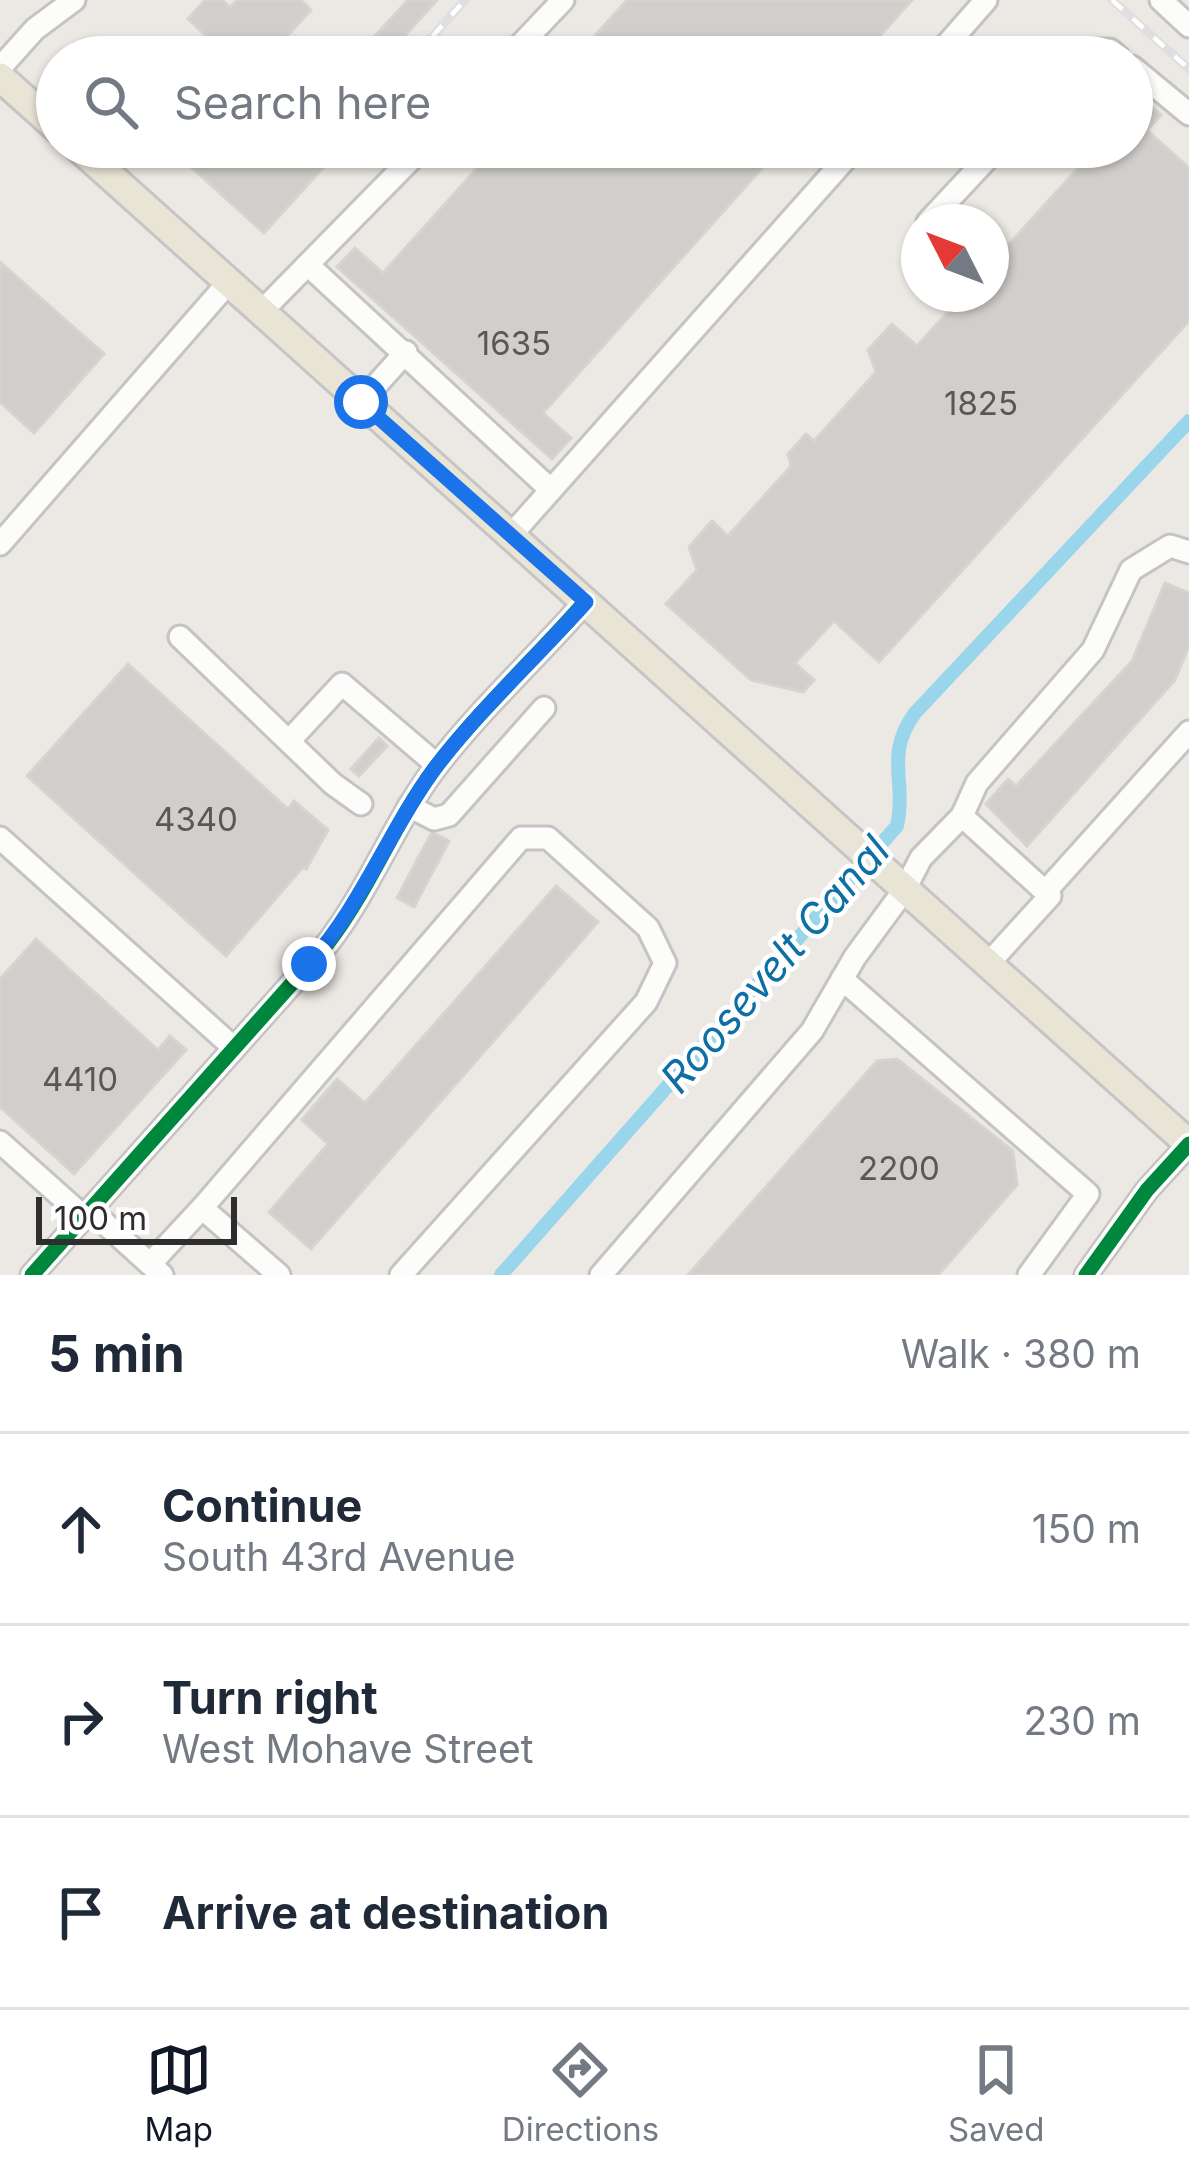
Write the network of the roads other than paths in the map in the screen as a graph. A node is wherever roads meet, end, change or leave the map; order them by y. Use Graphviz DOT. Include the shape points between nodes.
graph roads {
  1 [pos="563,0"];
  2 [pos="986,0"];
  3 [pos="1161,0"];
  4 [pos="61,4"];
  5 [pos="1189,26"];
  6 [pos="528,36"];
  7 [pos="954,36"];
  8 [pos="0,72"];
  9 [pos="1153,85"];
  10 [pos="36,107"];
  11 [pos="1189,115"];
  12 [pos="101,168"];
  13 [pos="403,168"];
  14 [pos="837,168"];
  15 [pos="978,168"];
  16 [pos="945,204"];
  17 [pos="308,266"];
  18 [pos="228,283"];
  19 [pos="261,312"];
  20 [pos="406,352"];
  21 [pos="361,402"];
  22 [pos="551,490"];
  23 [pos="511,535"];
  24 [pos="0,544"];
  25 [pos="1189,553"];
  26 [pos="586,602"];
  27 [pos="180,637"];
  28 [pos="544,708"];
  29 [pos="1189,732"];
  30 [pos="289,741"];
  31 [pos="437,765"];
  32 [pos="362,804"];
  33 [pos="409,806"];
  34 [pos="962,816"];
  35 [pos="0,838"];
  36 [pos="895,880"];
  37 [pos="1046,892"];
  38 [pos="988,964"];
  39 [pos="842,979"];
  40 [pos="234,1048"];
  41 [pos="0,1142"];
  42 [pos="1189,1144"];
  43 [pos="202,1208"];
  44 [pos="1081,1208"];
  45 [pos="87,1214"];
  46 [pos="1121,1224"];
  47 [pos="156,1270"];
  48 [pos="32,1275"];
  49 [pos="279,1275"];
  50 [pos="401,1275"];
  51 [pos="601,1275"];
  52 [pos="1029,1275"];
  53 [pos="1086,1275"];
  1 -- 6 [label="street"];
  2 -- 7 [label="street"];
  3 -- 5 [label="street"];
  4 -- 8 [label="street"];
  8 -- 10 [label="main road"];
  9 -- 11 [label="street"];
  12 -- 18 [label="main road"];
  13 -- 17 [label="street"];
  14 -- 22 [label="street"];
  15 -- 16 [label="street"];
  17 -- 19 [label="street"];
  17 -- 20 [label="street"];
  18 -- 19 [label="main road"];
  18 -- 24 [label="street"];
  19 -- 21 [label="main road"];
  20 -- 21 [label="street"];
  20 -- 22 [label="street"];
  21 -- 23 [label="main road"];
  22 -- 23 [label="street"];
  23 -- 26 [label="main road"];
  25 -- 34 [label="street" via="1170,546 1131,570 1093,650 977,783"];
  26 -- 31 [label="street"];
  26 -- 36 [label="main road"];
  27 -- 30 [label="street"];
  28 -- 33 [label="street" via="449,815 434,819"];
  29 -- 37 [label="street"];
  30 -- 31 [label="street" via="342,684"];
  30 -- 32 [label="street"];
  31 -- 33 [label="street"];
  33 -- 40 [label="street" via="353,909"];
  34 -- 36 [label="street"];
  34 -- 37 [label="street"];
  35 -- 40 [label="street"];
  36 -- 38 [label="main road"];
  36 -- 39 [label="street"];
  37 -- 38 [label="street"];
  38 -- 42 [label="main road"];
  39 -- 44 [label="street" via="1088,1194"];
  39 -- 51 [label="street" via="812,1030"];
  40 -- 45 [label="street"];
  41 -- 45 [label="street"];
  42 -- 46 [label="street"];
  43 -- 47 [label="street"];
  43 -- 49 [label="street"];
  43 -- 50 [label="street" via="521,838 548,838 648,928 665,963 646,1002"];
  44 -- 46 [label="street"];
  44 -- 52 [label="street"];
  45 -- 47 [label="street"];
  45 -- 48 [label="street"];
  46 -- 53 [label="street"];
}
